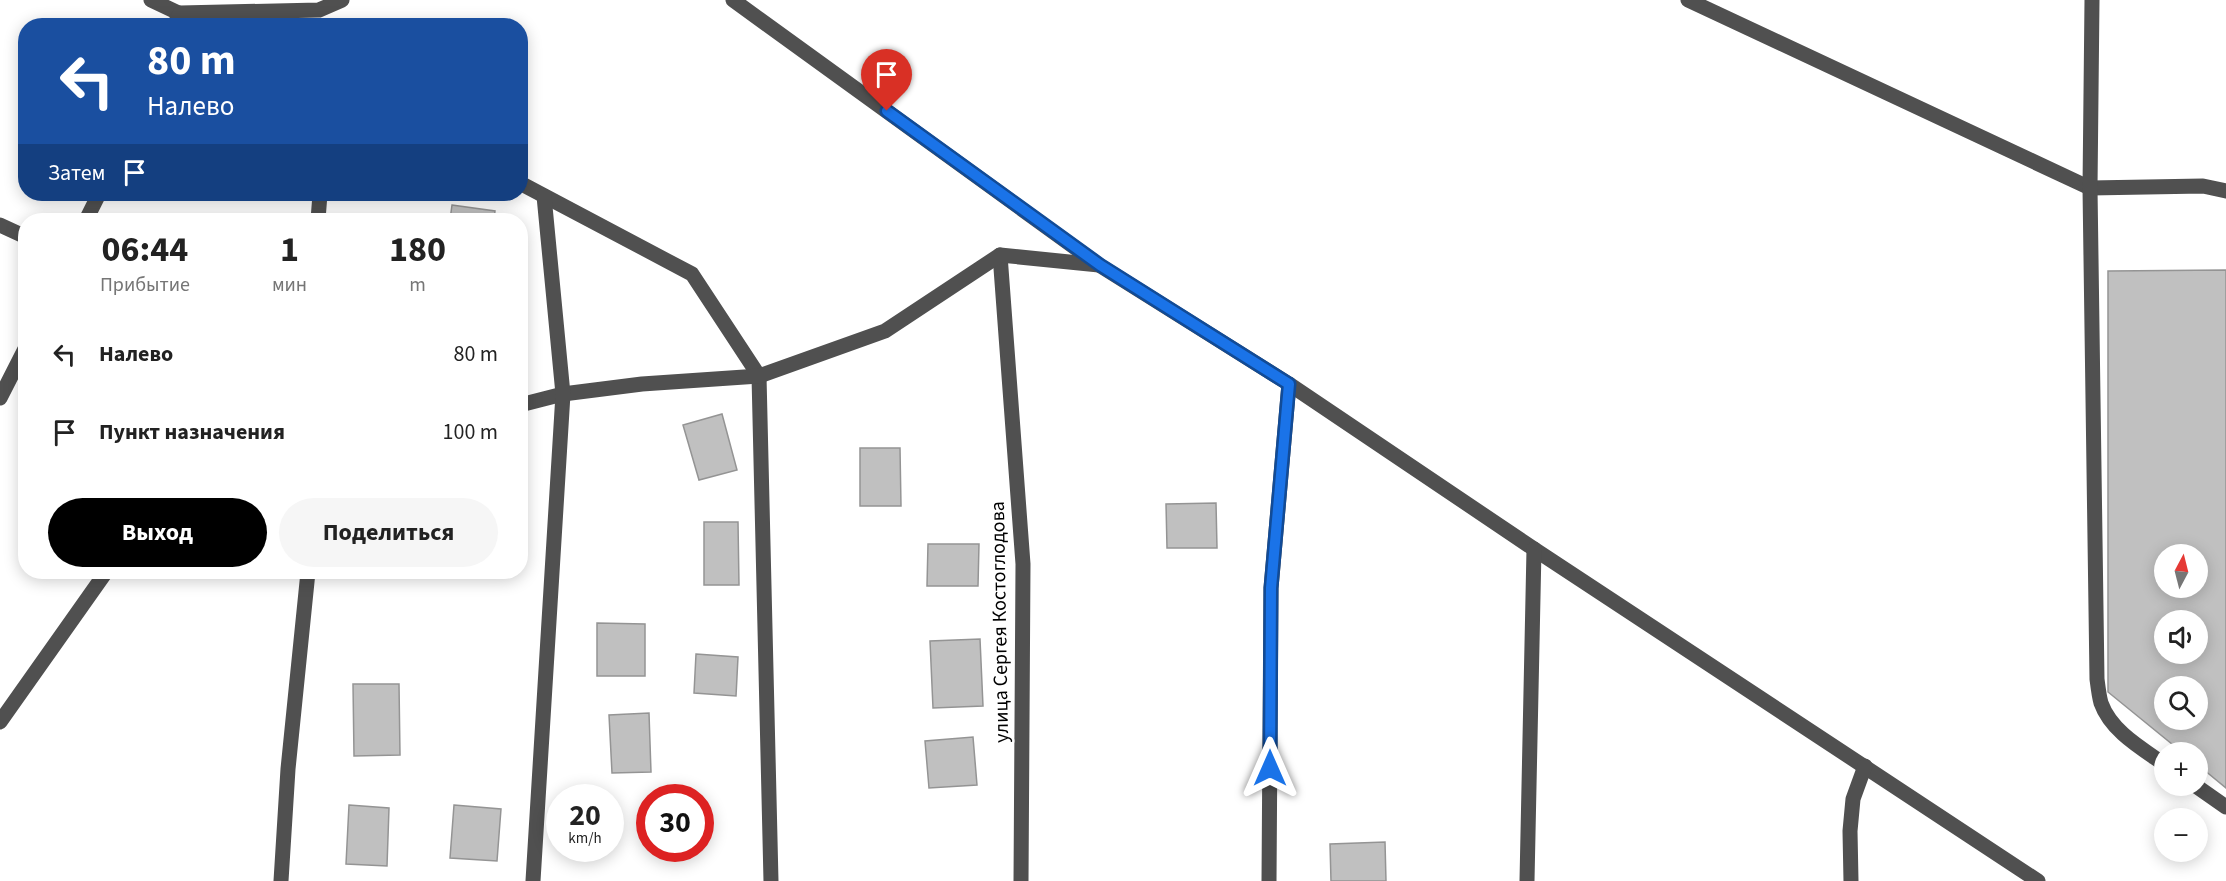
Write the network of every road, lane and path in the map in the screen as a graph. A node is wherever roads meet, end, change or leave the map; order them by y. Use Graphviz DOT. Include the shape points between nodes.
graph roads {
  1 [pos="151,0"];
  2 [pos="342,0"];
  3 [pos="733,0"];
  4 [pos="1688,0"];
  5 [pos="2092,0"];
  6 [pos="319,10"];
  7 [pos="176,18"];
  8 [pos="193,18"];
  9 [pos="320,18"];
  10 [pos="528,187"];
  11 [pos="2091,188"];
  12 [pos="2226,191"];
  13 [pos="544,196"];
  14 [pos="0,225"];
  15 [pos="18,233"];
  16 [pos="1000,255"];
  17 [pos="1100,265"];
  18 [pos="18,363"];
  19 [pos="759,376"];
  20 [pos="1289,384"];
  21 [pos="563,394"];
  22 [pos="0,398"];
  23 [pos="528,403"];
  24 [pos="1534,549"];
  25 [pos="101,579"];
  26 [pos="307,579"];
  27 [pos="0,722"];
  28 [pos="2154,757"];
  29 [pos="1865,766"];
  30 [pos="2208,794"];
  31 [pos="2226,807"];
  32 [pos="281,881"];
  33 [pos="533,881"];
  34 [pos="771,881"];
  35 [pos="1021,881"];
  36 [pos="1269,881"];
  37 [pos="1527,881"];
  38 [pos="1851,881"];
  39 [pos="2038,881"];
  1 -- 7 [label="street"];
  2 -- 6 [label="street"];
  3 -- 17 [label="street"];
  4 -- 11 [label="street"];
  5 -- 11 [label="street"];
  6 -- 8 [label="street"];
  6 -- 9 [label="street"];
  10 -- 13 [label="street"];
  11 -- 12 [label="street" via="2203,186"];
  11 -- 28 [label="street" via="2097,679 2101,703 2112,723"];
  13 -- 19 [label="street" via="692,274"];
  13 -- 21 [label="street"];
  14 -- 15 [label="street"];
  16 -- 17 [label="street"];
  16 -- 19 [label="street" via="885,331"];
  16 -- 35 [label="street, улица Сергея Костоглодова" via="1023,564"];
  17 -- 20 [label="street"];
  18 -- 22 [label="street"];
  19 -- 21 [label="street"];
  19 -- 34 [label="street"];
  20 -- 24 [label="street"];
  20 -- 36 [label="street" via="1271,588"];
  21 -- 23 [label="street"];
  21 -- 33 [label="street"];
  24 -- 29 [label="street"];
  24 -- 37 [label="street"];
  25 -- 27 [label="street"];
  26 -- 32 [label="street"];
  29 -- 38 [label="street" via="1853,799"];
  29 -- 39 [label="street"];
  30 -- 31 [label="street"];
}
